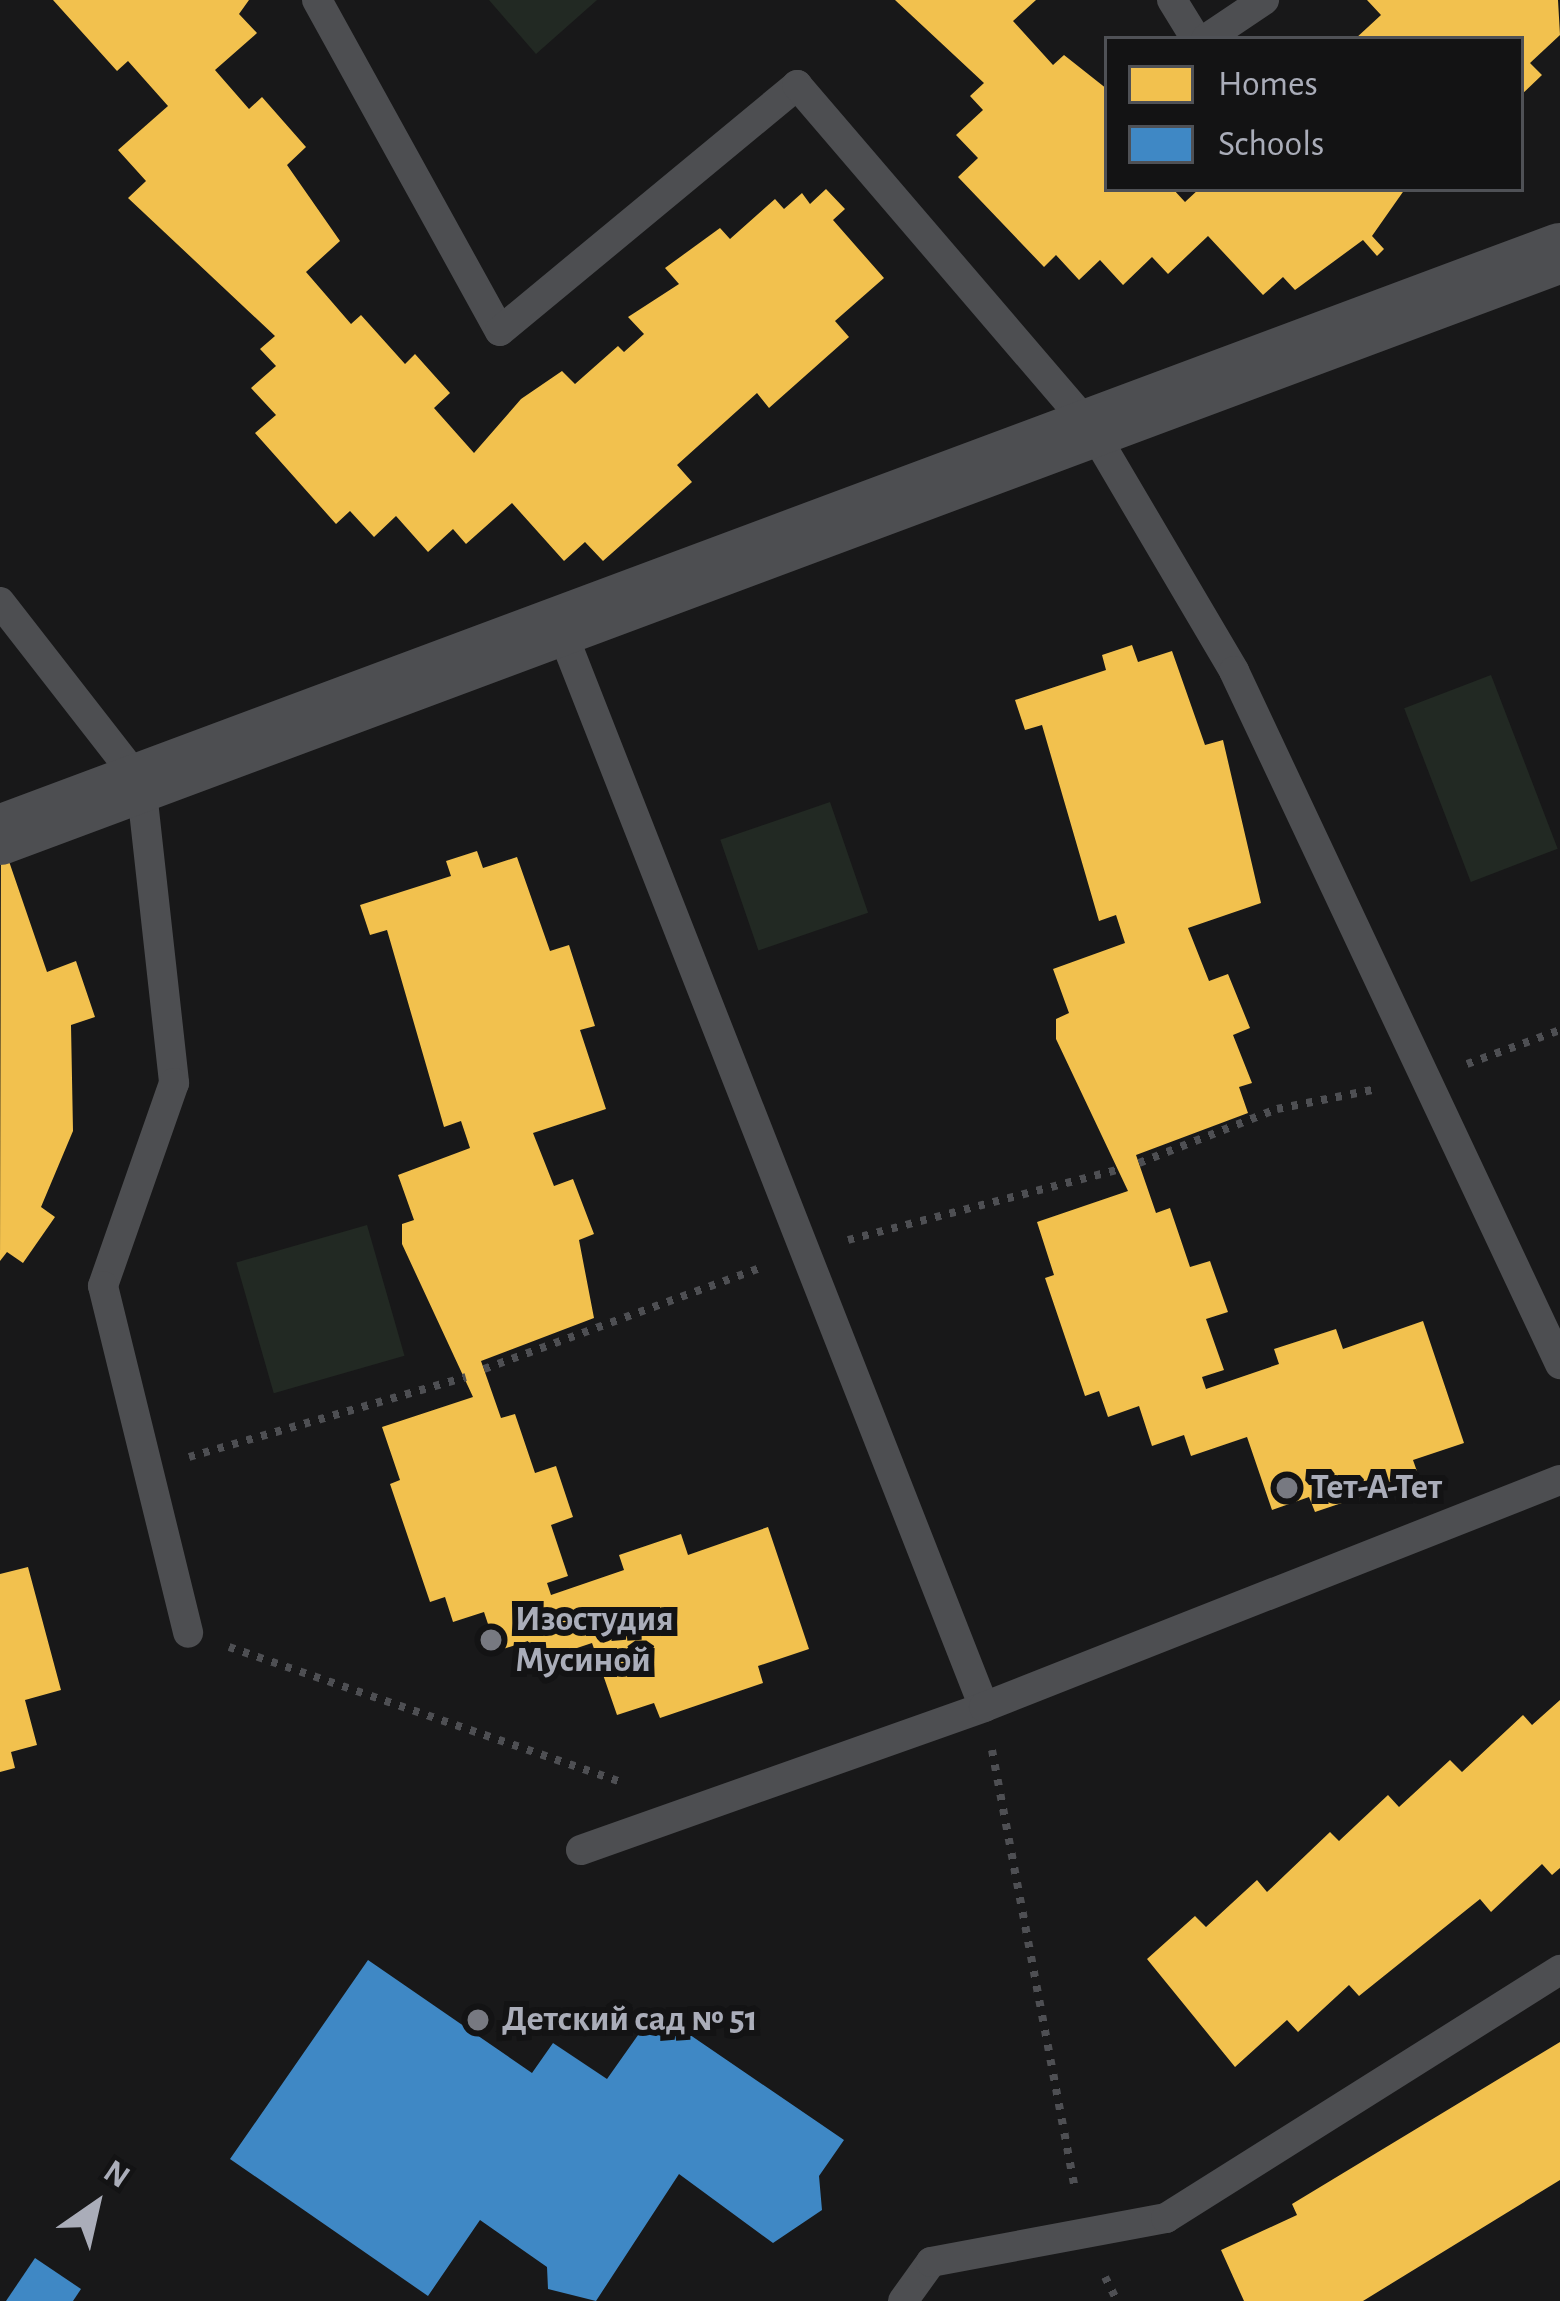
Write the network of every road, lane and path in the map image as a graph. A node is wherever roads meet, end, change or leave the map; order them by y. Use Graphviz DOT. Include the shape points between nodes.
graph roads {
  1 [pos="317,0"];
  2 [pos="1172,0"];
  3 [pos="1264,0"];
  4 [pos="1194,36"];
  5 [pos="1210,36"];
  6 [pos="1560,253"];
  7 [pos="1091,428"];
  8 [pos="0,602"];
  9 [pos="560,626"];
  10 [pos="141,783"];
  11 [pos="0,836"];
  12 [pos="1560,1030"];
  13 [pos="1424,1079"];
  14 [pos="1139,1163"];
  15 [pos="1560,1364"];
  16 [pos="466,1377"];
  17 [pos="147,1469"];
  18 [pos="1560,1480"];
  19 [pos="188,1633"];
  20 [pos="984,1707"];
  21 [pos="698,1808"];
  22 [pos="581,1850"];
  23 [pos="1560,1970"];
  24 [pos="1083,2233"];
  25 [pos="903,2301"];
  1 -- 7 [label="lane" via="500,332 797,85"];
  2 -- 4 [label="lane"];
  3 -- 5 [label="lane"];
  6 -- 7 [label="street"];
  7 -- 9 [label="street"];
  7 -- 13 [label="lane" via="1234,670"];
  8 -- 10 [label="lane"];
  9 -- 10 [label="street"];
  9 -- 20 [label="lane"];
  10 -- 11 [label="street"];
  10 -- 17 [label="lane" via="174,1083 103,1286"];
  12 -- 13 [label="path"];
  13 -- 14 [label="path" via="1277,1109"];
  13 -- 15 [label="lane"];
  16 -- 17 [label="path"];
  17 -- 19 [label="lane"];
  18 -- 20 [label="lane"];
  19 -- 21 [label="path"];
  20 -- 21 [label="lane"];
  20 -- 24 [label="path"];
  21 -- 22 [label="lane"];
  23 -- 24 [label="lane" via="1166,2218"];
  24 -- 25 [label="lane" via="931,2262"];
}
